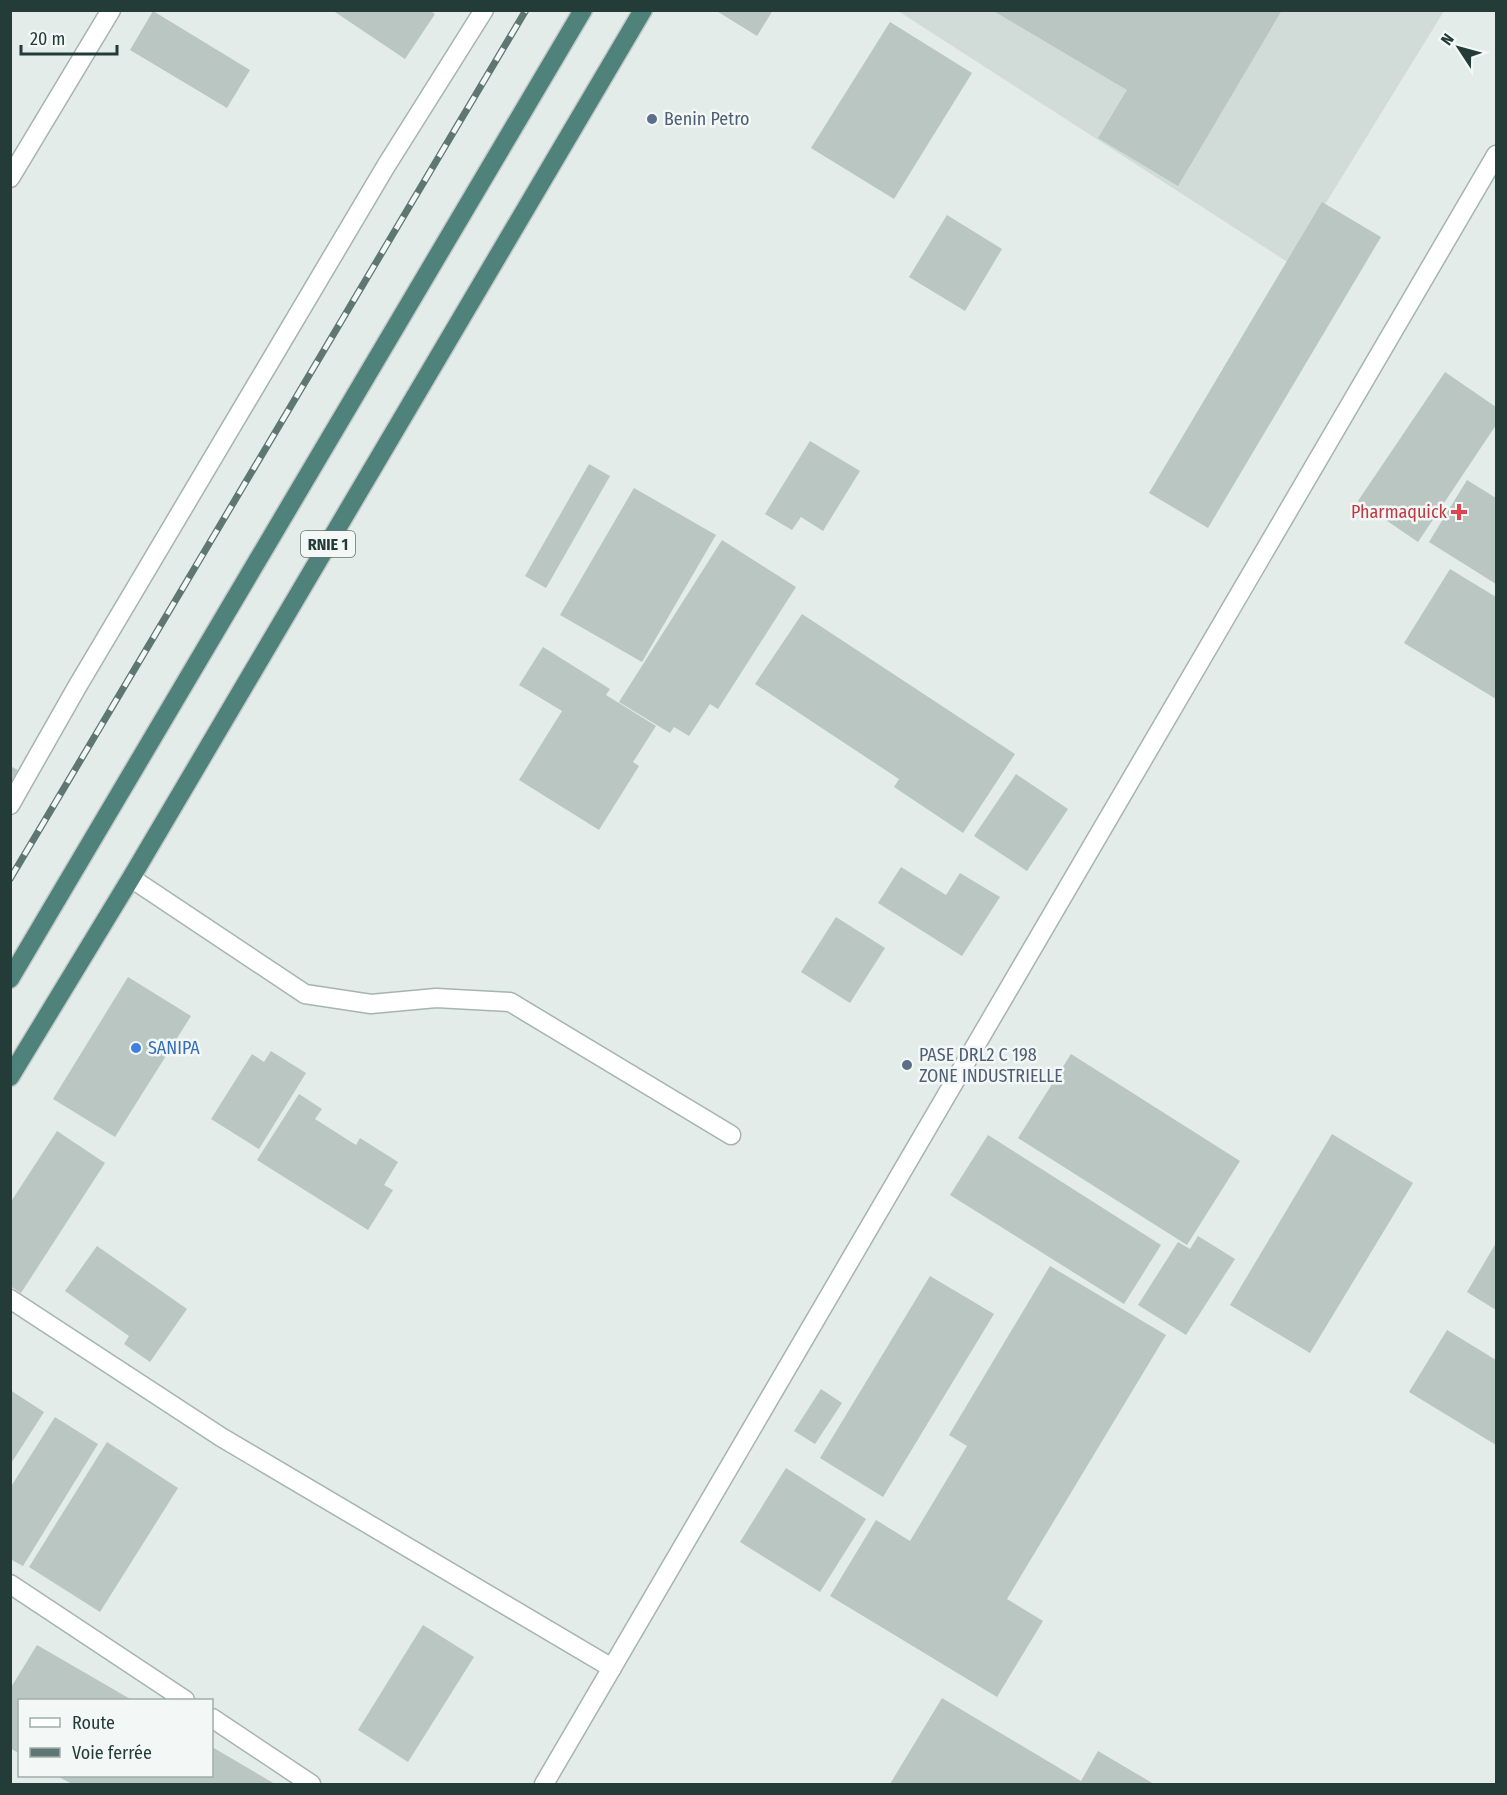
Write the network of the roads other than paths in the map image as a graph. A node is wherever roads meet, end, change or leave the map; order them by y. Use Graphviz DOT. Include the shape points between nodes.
graph roads {
  1 [pos="111,10"];
  2 [pos="484,10"];
  3 [pos="583,10"];
  4 [pos="643,10"];
  5 [pos="1497,155"];
  6 [pos="10,178"];
  7 [pos="10,805"];
  8 [pos="131,878"];
  9 [pos="10,980"];
  10 [pos="10,1077"];
  11 [pos="731,1135"];
  12 [pos="10,1299"];
  13 [pos="10,1584"];
  14 [pos="612,1668"];
  15 [pos="182,1699"];
  16 [pos="213,1719"];
  17 [pos="311,1785"];
  18 [pos="544,1785"];
  1 -- 6 [label="street"];
  2 -- 7 [label="street" via="386,166"];
  3 -- 9 [label="highway, RNIE 1"];
  4 -- 8 [label="highway, RNIE 1"];
  5 -- 14 [label="street"];
  8 -- 10 [label="highway, RNIE 1"];
  8 -- 11 [label="street" via="305,994 371,1004 436,998 510,1002"];
  12 -- 14 [label="street" via="221,1437"];
  13 -- 15 [label="street"];
  14 -- 18 [label="street"];
  16 -- 17 [label="street"];
}
